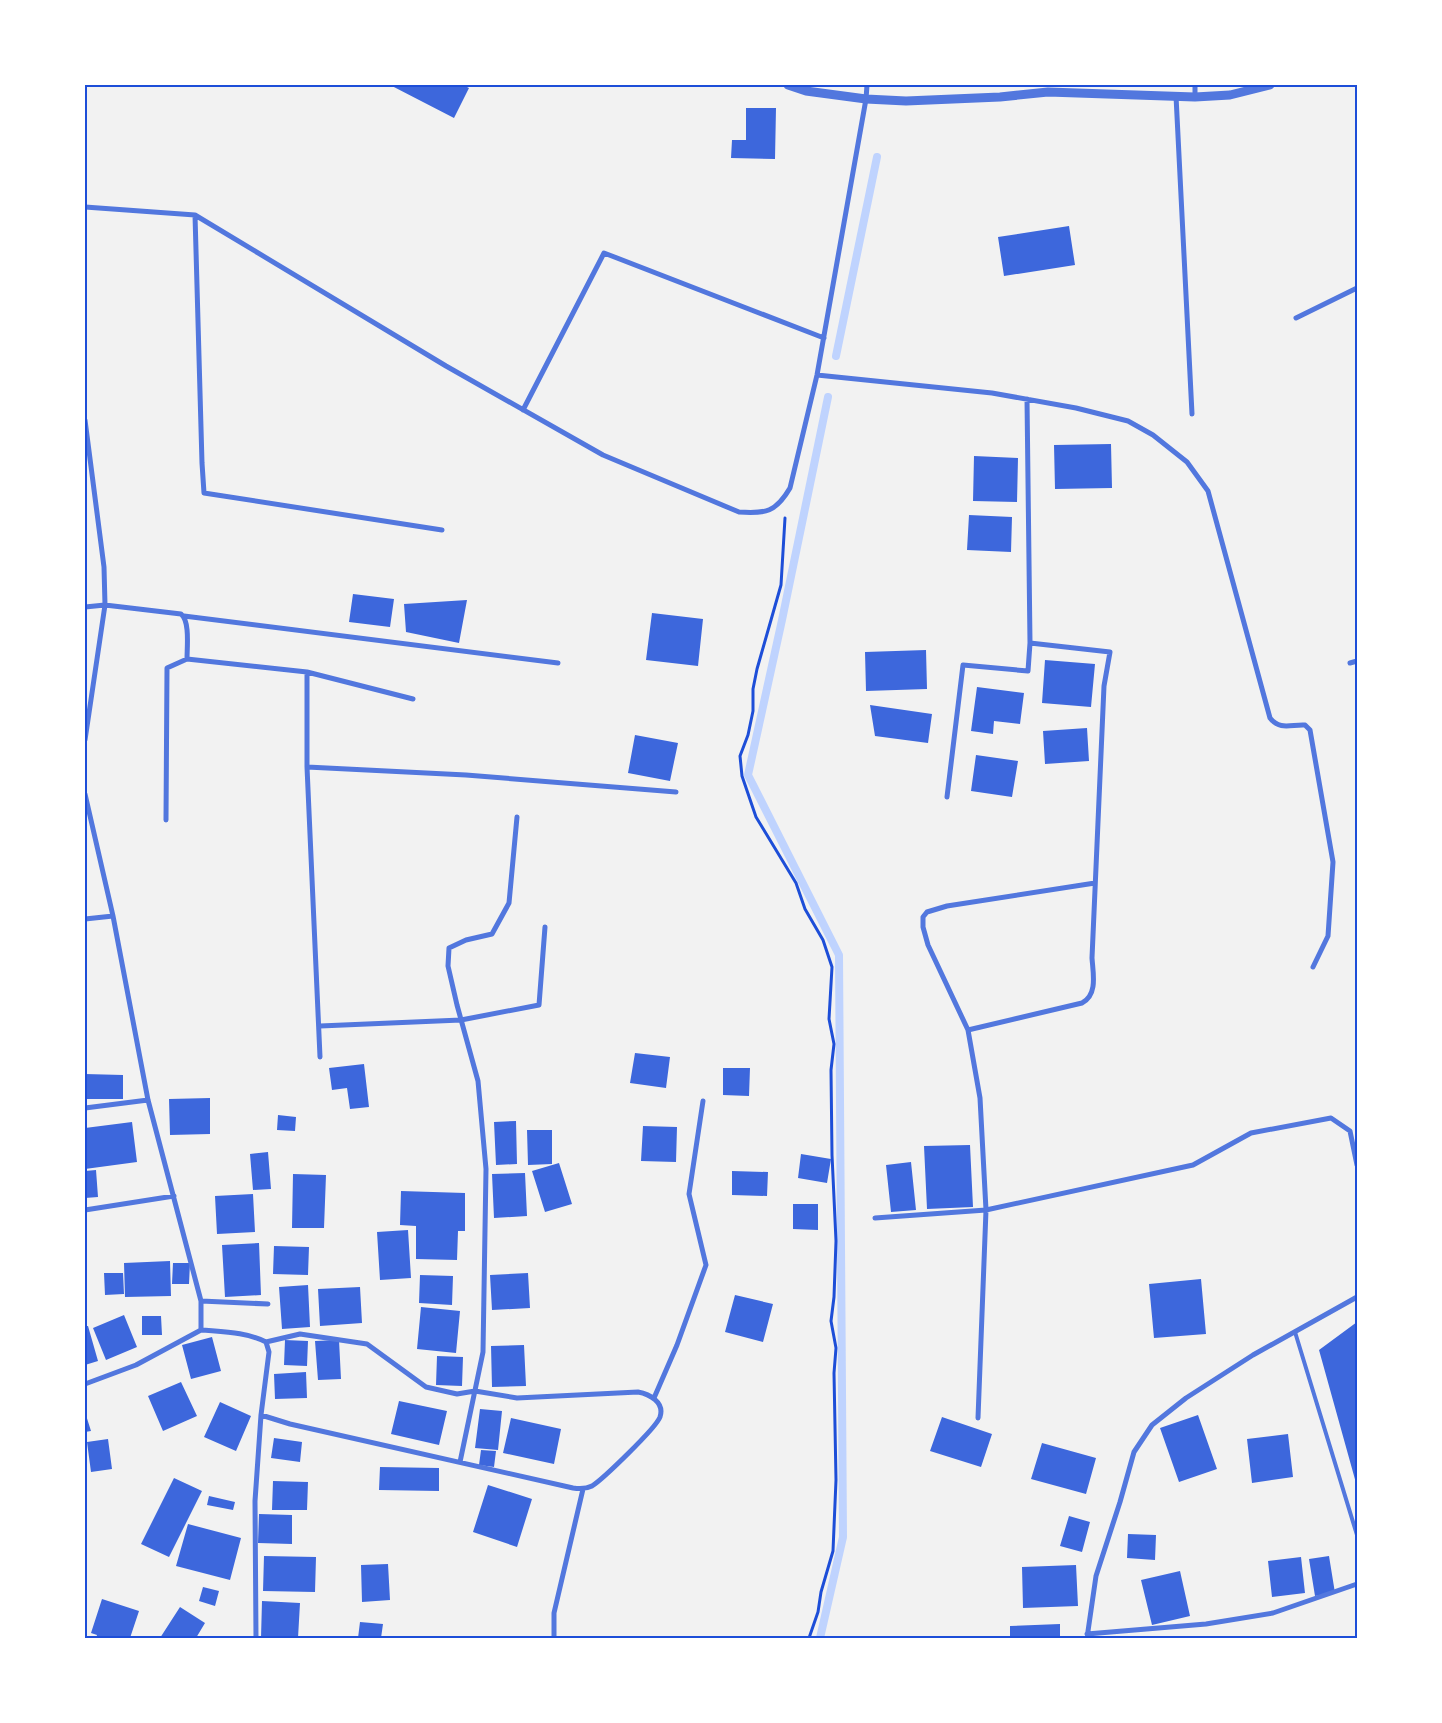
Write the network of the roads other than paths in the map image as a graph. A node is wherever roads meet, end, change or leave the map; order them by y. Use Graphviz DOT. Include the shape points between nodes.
graph roads {
  1 [pos="788,85"];
  2 [pos="867,85"];
  3 [pos="1195,85"];
  4 [pos="1270,85"];
  5 [pos="1176,96"];
  6 [pos="1196,97"];
  7 [pos="866,99"];
  8 [pos="85,207"];
  9 [pos="195,215"];
  10 [pos="1357,288"];
  11 [pos="1296,318"];
  12 [pos="824,338"];
  13 [pos="817,375"];
  14 [pos="1027,399"];
  15 [pos="523,410"];
  16 [pos="1192,414"];
  17 [pos="85,420"];
  18 [pos="442,530"];
  19 [pos="105,605"];
  20 [pos="85,608"];
  21 [pos="184,616"];
  22 [pos="1030,643"];
  23 [pos="187,659"];
  24 [pos="1357,661"];
  25 [pos="558,663"];
  26 [pos="1350,663"];
  27 [pos="307,672"];
  28 [pos="414,699"];
  29 [pos="85,740"];
  30 [pos="308,767"];
  31 [pos="676,792"];
  32 [pos="85,794"];
  33 [pos="947,797"];
  34 [pos="517,817"];
  35 [pos="166,820"];
  36 [pos="1095,883"];
  37 [pos="113,916"];
  38 [pos="85,919"];
  39 [pos="545,927"];
  40 [pos="1313,967"];
  41 [pos="461,1020"];
  42 [pos="320,1026"];
  43 [pos="968,1030"];
  44 [pos="320,1057"];
  45 [pos="148,1100"];
  46 [pos="703,1101"];
  47 [pos="85,1108"];
  48 [pos="1357,1164"];
  49 [pos="174,1196"];
  50 [pos="85,1210"];
  51 [pos="986,1210"];
  52 [pos="876,1218"];
  53 [pos="1357,1297"];
  54 [pos="201,1301"];
  55 [pos="268,1304"];
  56 [pos="201,1330"];
  57 [pos="1295,1332"];
  58 [pos="266,1342"];
  59 [pos="85,1384"];
  60 [pos="475,1391"];
  61 [pos="654,1398"];
  62 [pos="261,1415"];
  63 [pos="978,1418"];
  64 [pos="460,1462"];
  65 [pos="583,1489"];
  66 [pos="1357,1535"];
  67 [pos="1357,1584"];
  68 [pos="1087,1636"];
  69 [pos="256,1638"];
  70 [pos="554,1638"];
  1 -- 7 [label="street" via="806,91"];
  2 -- 7 [label="street"];
  3 -- 6 [label="street"];
  4 -- 6 [label="street" via="1230,95"];
  5 -- 6 [label="street"];
  5 -- 7 [label="street" via="1048,92 906,101"];
  5 -- 16 [label="street"];
  7 -- 12 [label="street"];
  8 -- 9 [label="street"];
  9 -- 15 [label="street"];
  9 -- 18 [label="street" via="204,493"];
  10 -- 11 [label="street"];
  12 -- 13 [label="street"];
  12 -- 15 [label="street" via="604,253"];
  13 -- 14 [label="street"];
  13 -- 15 [label="street" via="790,488 782,502 757,514 739,512 603,455"];
  14 -- 22 [label="street"];
  14 -- 40 [label="street" via="1128,421 1153,435 1187,462 1208,491 1270,718 1284,727 1302,725 1310,730 1333,862 1328,936"];
  17 -- 19 [label="street" via="104,567"];
  19 -- 20 [label="street"];
  19 -- 21 [label="street" via="177,612"];
  19 -- 29 [label="street"];
  21 -- 23 [label="street" via="187,623"];
  21 -- 25 [label="street"];
  22 -- 33 [label="street" via="1028,670 963,665"];
  22 -- 36 [label="street" via="1110,652 1104,686"];
  23 -- 27 [label="street"];
  23 -- 35 [label="street" via="167,668"];
  24 -- 26 [label="street"];
  27 -- 28 [label="street"];
  27 -- 30 [label="street"];
  30 -- 31 [label="street"];
  30 -- 42 [label="street"];
  32 -- 37 [label="street"];
  34 -- 41 [label="street" via="509,903 492,934 449,948 448,966"];
  36 -- 43 [label="street" via="1093,992 1089,999"];
  36 -- 43 [label="street" via="926,912 923,927 928,945"];
  37 -- 38 [label="street"];
  37 -- 45 [label="street"];
  39 -- 41 [label="street" via="539,1005"];
  41 -- 42 [label="street"];
  41 -- 60 [label="street" via="478,1081 486,1169 483,1352"];
  42 -- 44 [label="street"];
  43 -- 51 [label="street" via="980,1098"];
  45 -- 47 [label="street"];
  45 -- 49 [label="street"];
  46 -- 61 [label="street" via="689,1194 706,1266"];
  48 -- 51 [label="street" via="1350,1131 1331,1118 1251,1132 1193,1165"];
  49 -- 50 [label="street"];
  49 -- 54 [label="street"];
  51 -- 52 [label="street"];
  51 -- 63 [label="street"];
  53 -- 57 [label="street"];
  54 -- 55 [label="street"];
  54 -- 56 [label="street"];
  56 -- 58 [label="street" via="244,1334"];
  56 -- 59 [label="street" via="136,1365"];
  57 -- 66 [label="lane"];
  57 -- 68 [label="street" via="1186,1398 1152,1425 1134,1452 1096,1576"];
  58 -- 60 [label="street" via="300,1334 367,1344 426,1387 457,1394"];
  58 -- 62 [label="street" via="269,1352"];
  60 -- 61 [label="street" via="517,1398 638,1392"];
  60 -- 64 [label="street"];
  61 -- 65 [label="street" via="659,1404 660,1418 610,1472"];
  62 -- 64 [label="street"];
  62 -- 69 [label="street" via="255,1501"];
  64 -- 65 [label="street"];
  65 -- 70 [label="street" via="554,1614"];
  67 -- 68 [label="street" via="1273,1613 1206,1624"];
}
